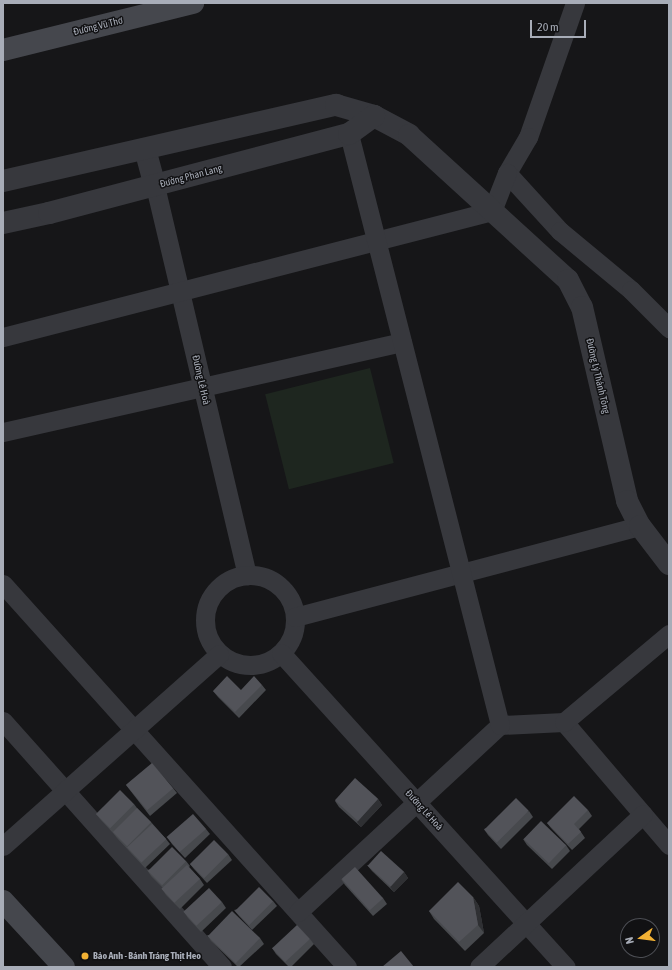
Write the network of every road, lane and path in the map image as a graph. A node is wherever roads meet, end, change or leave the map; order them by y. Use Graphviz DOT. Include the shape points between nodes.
graph roads {
  1 [pos="193,3"];
  2 [pos="575,3"];
  3 [pos="3,50"];
  4 [pos="374,116"];
  5 [pos="349,134"];
  6 [pos="145,149"];
  7 [pos="507,173"];
  8 [pos="3,182"];
  9 [pos="155,186"];
  10 [pos="492,211"];
  11 [pos="3,223"];
  12 [pos="376,241"];
  13 [pos="180,292"];
  14 [pos="669,328"];
  15 [pos="3,337"];
  16 [pos="402,342"];
  17 [pos="203,388"];
  18 [pos="3,432"];
  19 [pos="640,526"];
  20 [pos="669,564"];
  21 [pos="461,574"];
  22 [pos="247,575"];
  23 [pos="3,584"];
  24 [pos="295,617"];
  25 [pos="669,634"];
  26 [pos="281,653"];
  27 [pos="219,654"];
  28 [pos="3,721"];
  29 [pos="564,722"];
  30 [pos="500,725"];
  31 [pos="135,729"];
  32 [pos="65,791"];
  33 [pos="417,802"];
  34 [pos="643,814"];
  35 [pos="669,845"];
  36 [pos="3,846"];
  37 [pos="3,901"];
  38 [pos="298,912"];
  39 [pos="526,923"];
  40 [pos="64,967"];
  41 [pos="222,967"];
  42 [pos="347,967"];
  43 [pos="479,967"];
  44 [pos="566,967"];
  1 -- 3 [label="main road, Đường Vũ Thơ"];
  2 -- 7 [label="street" via="528,137"];
  4 -- 5 [label="street, Đường Phan Lang"];
  4 -- 6 [label="street" via="336,105"];
  4 -- 10 [label="street" via="409,135"];
  5 -- 9 [label="street, Đường Phan Lang"];
  5 -- 12 [label="street"];
  6 -- 8 [label="street"];
  6 -- 9 [label="street"];
  7 -- 10 [label="street"];
  7 -- 14 [label="street" via="560,231 631,290"];
  9 -- 11 [label="street, Đường Phan Lang"];
  9 -- 13 [label="street, Đường Lê Hoà"];
  10 -- 12 [label="street"];
  10 -- 19 [label="street, Đường Lý Thánh Tông" via="568,280 582,307 627,500"];
  12 -- 13 [label="street"];
  12 -- 16 [label="street"];
  13 -- 15 [label="street"];
  13 -- 17 [label="street, Đường Lê Hoà"];
  16 -- 17 [label="street"];
  16 -- 21 [label="street"];
  17 -- 18 [label="street"];
  17 -- 22 [label="street, Đường Lê Hoà"];
  19 -- 20 [label="street, Đường Lý Thánh Tông"];
  19 -- 21 [label="street"];
  21 -- 24 [label="street"];
  21 -- 30 [label="street"];
  22 -- 24 [label="street" via="274,582 292,604"];
  22 -- 27 [label="street" via="233,578 220,586 210,598 205,612 205,628 210,642"];
  23 -- 31 [label="street"];
  24 -- 26 [label="street" via="294,630"];
  25 -- 29 [label="street"];
  26 -- 27 [label="street" via="270,661 244,665 231,662"];
  26 -- 33 [label="street, Đường Lê Hoà"];
  27 -- 31 [label="street"];
  28 -- 32 [label="street"];
  29 -- 30 [label="street"];
  29 -- 34 [label="street"];
  30 -- 33 [label="street"];
  31 -- 32 [label="street"];
  31 -- 38 [label="street"];
  32 -- 36 [label="street"];
  32 -- 41 [label="street"];
  33 -- 38 [label="street"];
  33 -- 39 [label="street, Đường Lê Hoà"];
  34 -- 35 [label="street"];
  34 -- 39 [label="street"];
  37 -- 40 [label="main road"];
  38 -- 42 [label="street"];
  39 -- 43 [label="street"];
  39 -- 44 [label="street, Đường Lê Hoà"];
}
